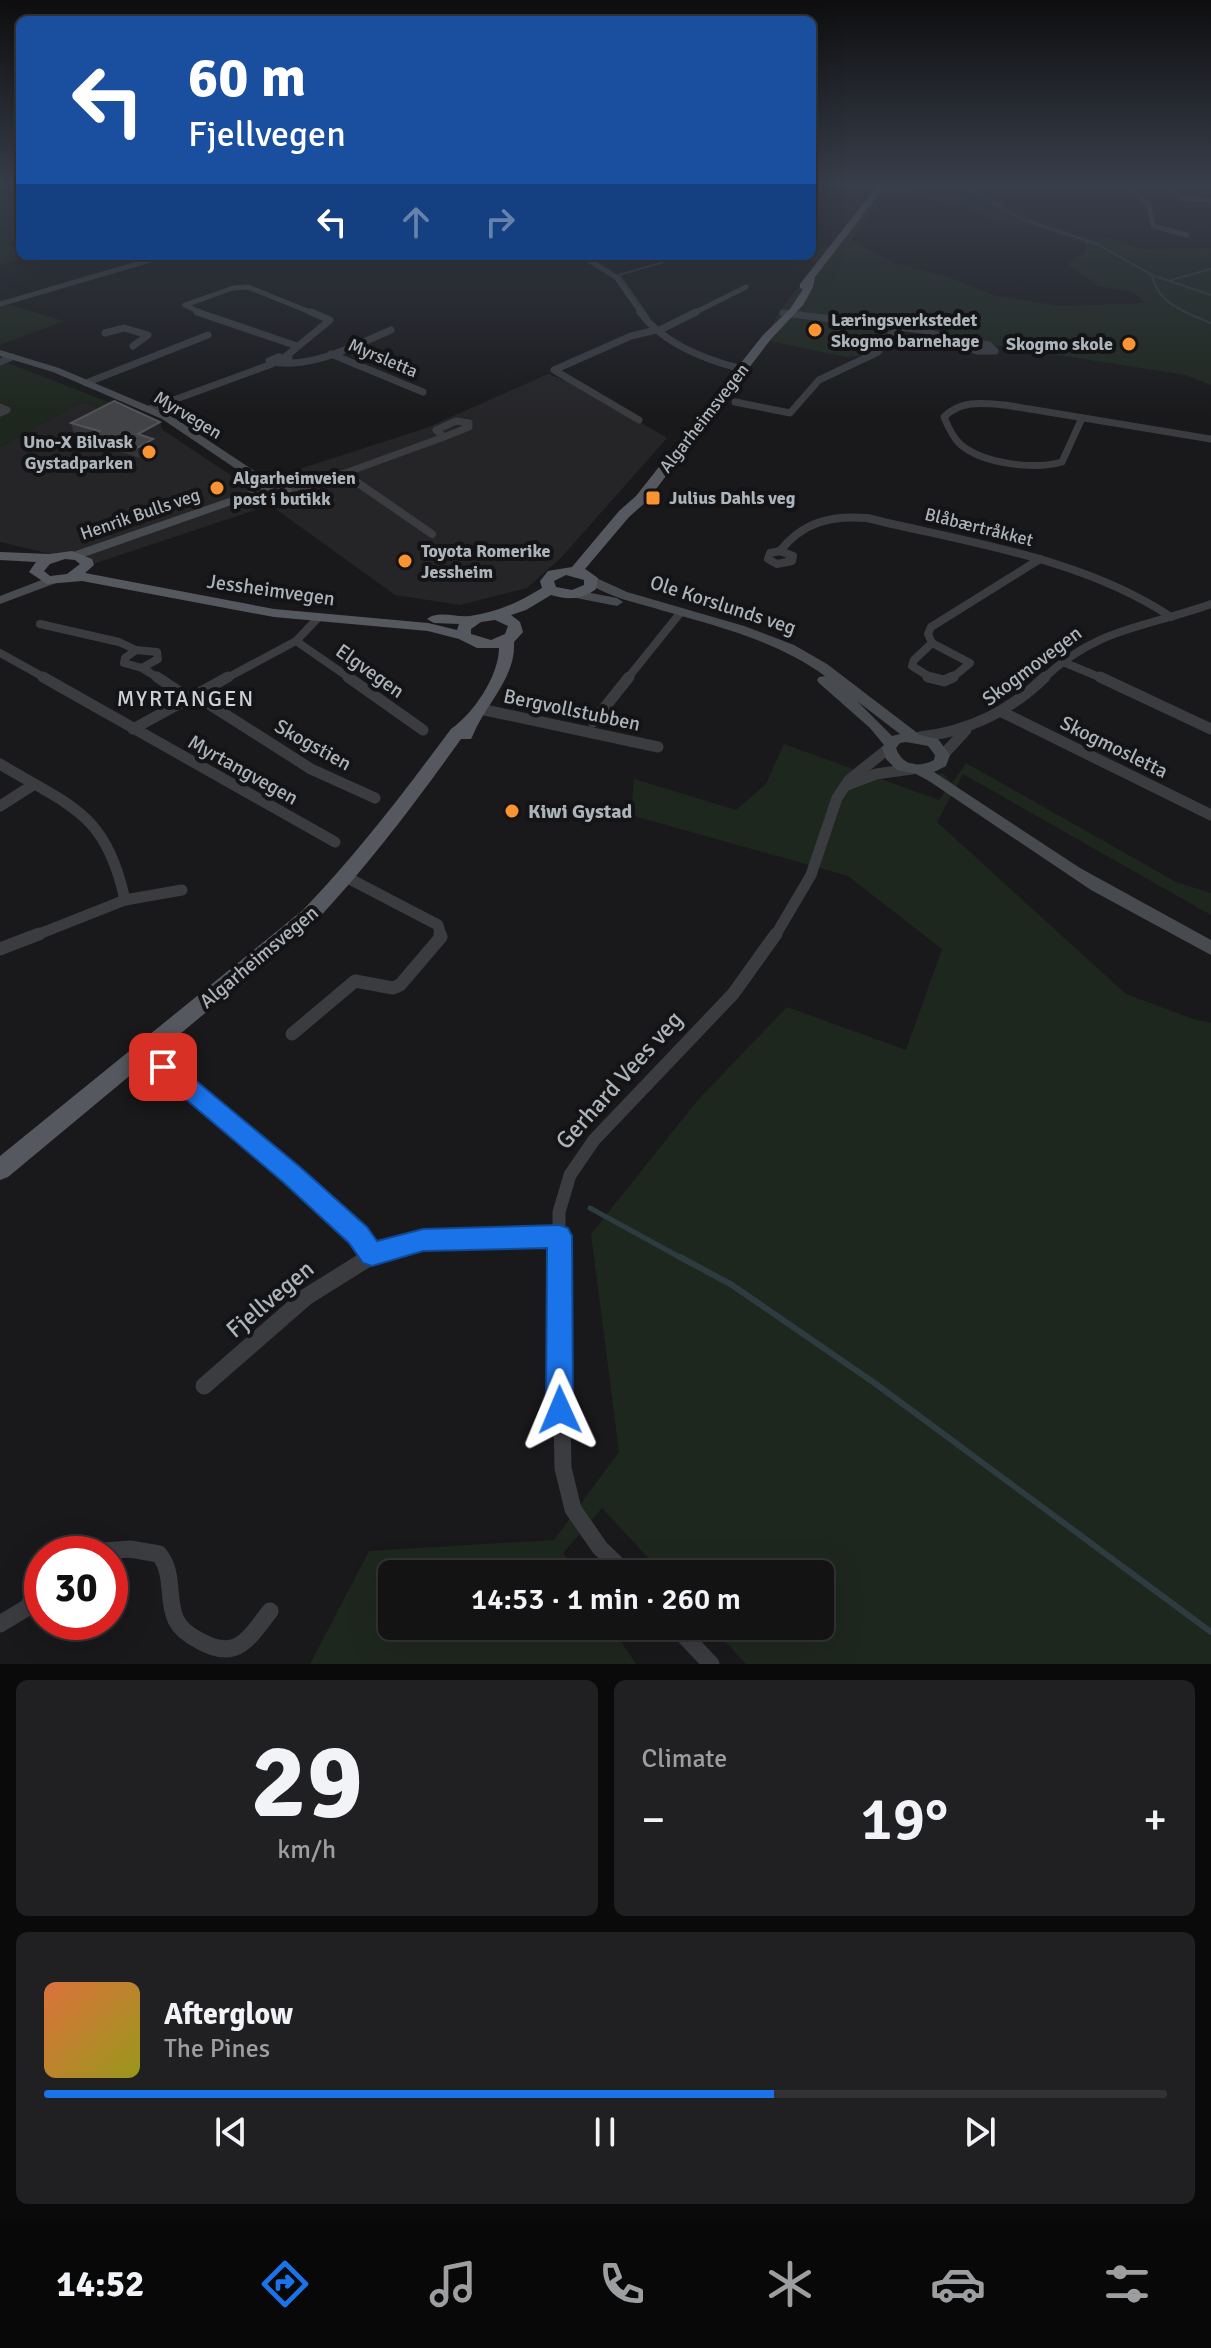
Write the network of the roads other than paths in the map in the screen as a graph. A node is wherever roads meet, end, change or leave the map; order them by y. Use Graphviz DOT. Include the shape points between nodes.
graph roads {
  1 [pos="141,263"];
  2 [pos="593,263"];
  3 [pos="823,263"];
  4 [pos="746,287"];
  5 [pos="0,304"];
  6 [pos="786,313"];
  7 [pos="897,326"];
  8 [pos="391,330"];
  9 [pos="657,330"];
  10 [pos="105,333"];
  11 [pos="208,335"];
  12 [pos="942,336"];
  13 [pos="133,346"];
  14 [pos="297,346"];
  15 [pos="0,353"];
  16 [pos="331,354"];
  17 [pos="12,357"];
  18 [pos="288,359"];
  19 [pos="0,362"];
  20 [pos="742,369"];
  21 [pos="86,383"];
  22 [pos="423,392"];
  23 [pos="735,402"];
  24 [pos="0,407"];
  25 [pos="149,409"];
  26 [pos="0,413"];
  27 [pos="1082,418"];
  28 [pos="639,420"];
  29 [pos="444,437"];
  30 [pos="1211,439"];
  31 [pos="345,474"];
  32 [pos="287,488"];
  33 [pos="265,491"];
  34 [pos="432,534"];
  35 [pos="780,551"];
  36 [pos="0,556"];
  37 [pos="51,558"];
  38 [pos="1040,559"];
  39 [pos="84,560"];
  40 [pos="36,573"];
  41 [pos="585,575"];
  42 [pos="73,576"];
  43 [pos="52,580"];
  44 [pos="562,592"];
  45 [pos="3,598"];
  46 [pos="1211,604"];
  47 [pos="496,615"];
  48 [pos="678,615"];
  49 [pos="1171,617"];
  50 [pos="318,618"];
  51 [pos="471,620"];
  52 [pos="40,624"];
  53 [pos="515,625"];
  54 [pos="464,636"];
  55 [pos="296,641"];
  56 [pos="506,641"];
  57 [pos="932,643"];
  58 [pos="480,644"];
  59 [pos="136,650"];
  60 [pos="0,653"];
  61 [pos="1063,662"];
  62 [pos="142,668"];
  63 [pos="498,673"];
  64 [pos="192,697"];
  65 [pos="480,709"];
  66 [pos="1002,712"];
  67 [pos="593,722"];
  68 [pos="133,729"];
  69 [pos="1211,729"];
  70 [pos="423,730"];
  71 [pos="966,730"];
  72 [pos="916,737"];
  73 [pos="890,746"];
  74 [pos="658,747"];
  75 [pos="942,759"];
  76 [pos="0,764"];
  77 [pos="915,770"];
  78 [pos="33,785"];
  79 [pos="846,785"];
  80 [pos="375,798"];
  81 [pos="970,798"];
  82 [pos="0,806"];
  83 [pos="1211,815"];
  84 [pos="335,842"];
  85 [pos="346,877"];
  86 [pos="182,890"];
  87 [pos="125,900"];
  88 [pos="1211,948"];
  89 [pos="0,949"];
  90 [pos="292,1034"];
  91 [pos="163,1067"];
  92 [pos="0,1170"];
  93 [pos="559,1236"];
  94 [pos="372,1255"];
  95 [pos="204,1386"];
  96 [pos="128,1549"];
  97 [pos="612,1560"];
  98 [pos="270,1611"];
  99 [pos="24,1612"];
  100 [pos="0,1624"];
  101 [pos="688,1640"];
  102 [pos="711,1664"];
  1 -- 5 [label="street"];
  2 -- 9 [label="street" via="616,277"];
  3 -- 6 [label="main road, Algarheimsvegen"];
  4 -- 9 [label="street"];
  6 -- 7 [label="street"];
  6 -- 20 [label="main road, Algarheimsvegen"];
  7 -- 12 [label="street"];
  7 -- 23 [label="street" via="878,352 819,380 790,413"];
  8 -- 16 [label="street, Myrsletta"];
  9 -- 20 [label="street" via="706,360"];
  9 -- 28 [label="street" via="554,370"];
  10 -- 13 [label="street" via="124,328 148,335"];
  11 -- 21 [label="street"];
  12 -- 12 [label="street" via="977,351 995,351 989,345"];
  14 -- 14 [label="street" via="330,320 248,287 185,305"];
  14 -- 18 [label="street"];
  15 -- 17 [label="street, Myrvegen"];
  16 -- 18 [label="street, Myrsletta" via="308,362"];
  16 -- 22 [label="street, Myrsletta"];
  17 -- 19 [label="street"];
  17 -- 21 [label="street, Myrvegen"];
  18 -- 25 [label="street, Myrsletta"];
  20 -- 41 [label="main road, Algarheimsvegen"];
  21 -- 25 [label="street, Myrvegen"];
  24 -- 26 [label="street" via="7,410"];
  25 -- 33 [label="street, Myrvegen" via="173,421"];
  27 -- 27 [label="street" via="984,403 955,406 944,417 964,447 1048,466 1062,462"];
  27 -- 30 [label="street"];
  29 -- 31 [label="street"];
  31 -- 32 [label="street"];
  31 -- 34 [label="street"];
  32 -- 33 [label="street, Henrik Bulls veg" via="280,495"];
  33 -- 39 [label="street, Henrik Bulls veg"];
  35 -- 38 [label="street, Blåbærtråkket" via="813,521 848,516 911,526"];
  36 -- 37 [label="main road"];
  36 -- 40 [label="main road"];
  37 -- 39 [label="main road"];
  37 -- 40 [label="main road"];
  38 -- 49 [label="street, Blåbærtråkket" via="1117,585"];
  38 -- 57 [label="street" via="941,619 928,634"];
  39 -- 42 [label="main road"];
  39 -- 51 [label="main road, Jessheimvegen" via="106,572 285,607"];
  40 -- 43 [label="main road"];
  40 -- 45 [label="street"];
  41 -- 44 [label="main road" via="589,588"];
  41 -- 44 [label="main road" via="553,574 547,581"];
  41 -- 48 [label="street, Ole Korslunds veg" via="606,589"];
  42 -- 43 [label="main road"];
  42 -- 50 [label="main road, Jessheimvegen"];
  43 -- 45 [label="street"];
  44 -- 47 [label="main road"];
  44 -- 48 [label="street, Ole Korslunds veg"];
  44 -- 53 [label="main road"];
  46 -- 49 [label="street, Skogmovegen"];
  47 -- 51 [label="main road, Jessheimvegen"];
  47 -- 53 [label="main road"];
  48 -- 67 [label="street"];
  48 -- 72 [label="street, Ole Korslunds veg" via="768,639 811,660"];
  48 -- 73 [label="street, Ole Korslunds veg" via="802,666 847,699"];
  49 -- 61 [label="street, Skogmovegen" via="1101,637"];
  50 -- 54 [label="main road, Jessheimvegen" via="428,627"];
  50 -- 55 [label="street"];
  51 -- 54 [label="main road"];
  52 -- 59 [label="street"];
  53 -- 56 [label="main road, Algarheimsvegen" via="516,632"];
  54 -- 58 [label="main road, Jessheimvegen"];
  55 -- 64 [label="street"];
  55 -- 70 [label="street, Elgvegen"];
  56 -- 58 [label="main road"];
  56 -- 63 [label="main road, Algarheimsvegen"];
  57 -- 57 [label="street" via="914,660 917,672 942,682 968,667 968,659"];
  58 -- 63 [label="main road"];
  59 -- 62 [label="street" via="124,663"];
  59 -- 62 [label="street" via="152,649 159,656"];
  60 -- 68 [label="street, Myrtangvegen"];
  61 -- 66 [label="street, Skogmovegen"];
  61 -- 69 [label="street"];
  62 -- 64 [label="street, Skogstien"];
  63 -- 65 [label="main road, Algarheimsvegen"];
  64 -- 68 [label="street"];
  64 -- 80 [label="street, Skogstien" via="311,769"];
  65 -- 74 [label="street, Bergvollstubben"];
  65 -- 85 [label="main road, Algarheimsvegen"];
  66 -- 71 [label="street, Skogmovegen"];
  66 -- 83 [label="street, Skogmosletta"];
  68 -- 84 [label="street, Myrtangvegen"];
  71 -- 72 [label="street, Skogmovegen"];
  71 -- 75 [label="street, Skogmovegen"];
  72 -- 73 [label="street" via="900,738"];
  72 -- 75 [label="street" via="938,746"];
  73 -- 77 [label="street" via="894,761"];
  73 -- 79 [label="street, Gerhard Vees veg"];
  75 -- 77 [label="street" via="932,769"];
  75 -- 81 [label="street"];
  76 -- 78 [label="street"];
  77 -- 79 [label="street" via="876,774"];
  77 -- 81 [label="street"];
  78 -- 82 [label="street"];
  78 -- 87 [label="street" via="101,830 120,867"];
  79 -- 93 [label="street, Gerhard Vees veg" via="811,875 763,956 582,1154 563,1193"];
  81 -- 88 [label="street" via="1080,875"];
  85 -- 90 [label="street" via="438,925 441,937 400,985 388,989 355,981"];
  85 -- 92 [label="main road, Algarheimsvegen" via="289,934"];
  86 -- 87 [label="street"];
  87 -- 89 [label="street"];
  91 -- 94 [label="street" via="358,1235"];
  93 -- 94 [label="street, Fjellvegen" via="423,1240"];
  93 -- 97 [label="street, Gerhard Vees veg" via="563,1468 578,1518"];
  94 -- 95 [label="street, Fjellvegen" via="331,1278"];
  96 -- 98 [label="street" via="159,1554 168,1568 174,1615 182,1629 207,1645 225,1652 238,1648"];
  99 -- 100 [label="street"];
  101 -- 102 [label="street"];
}
